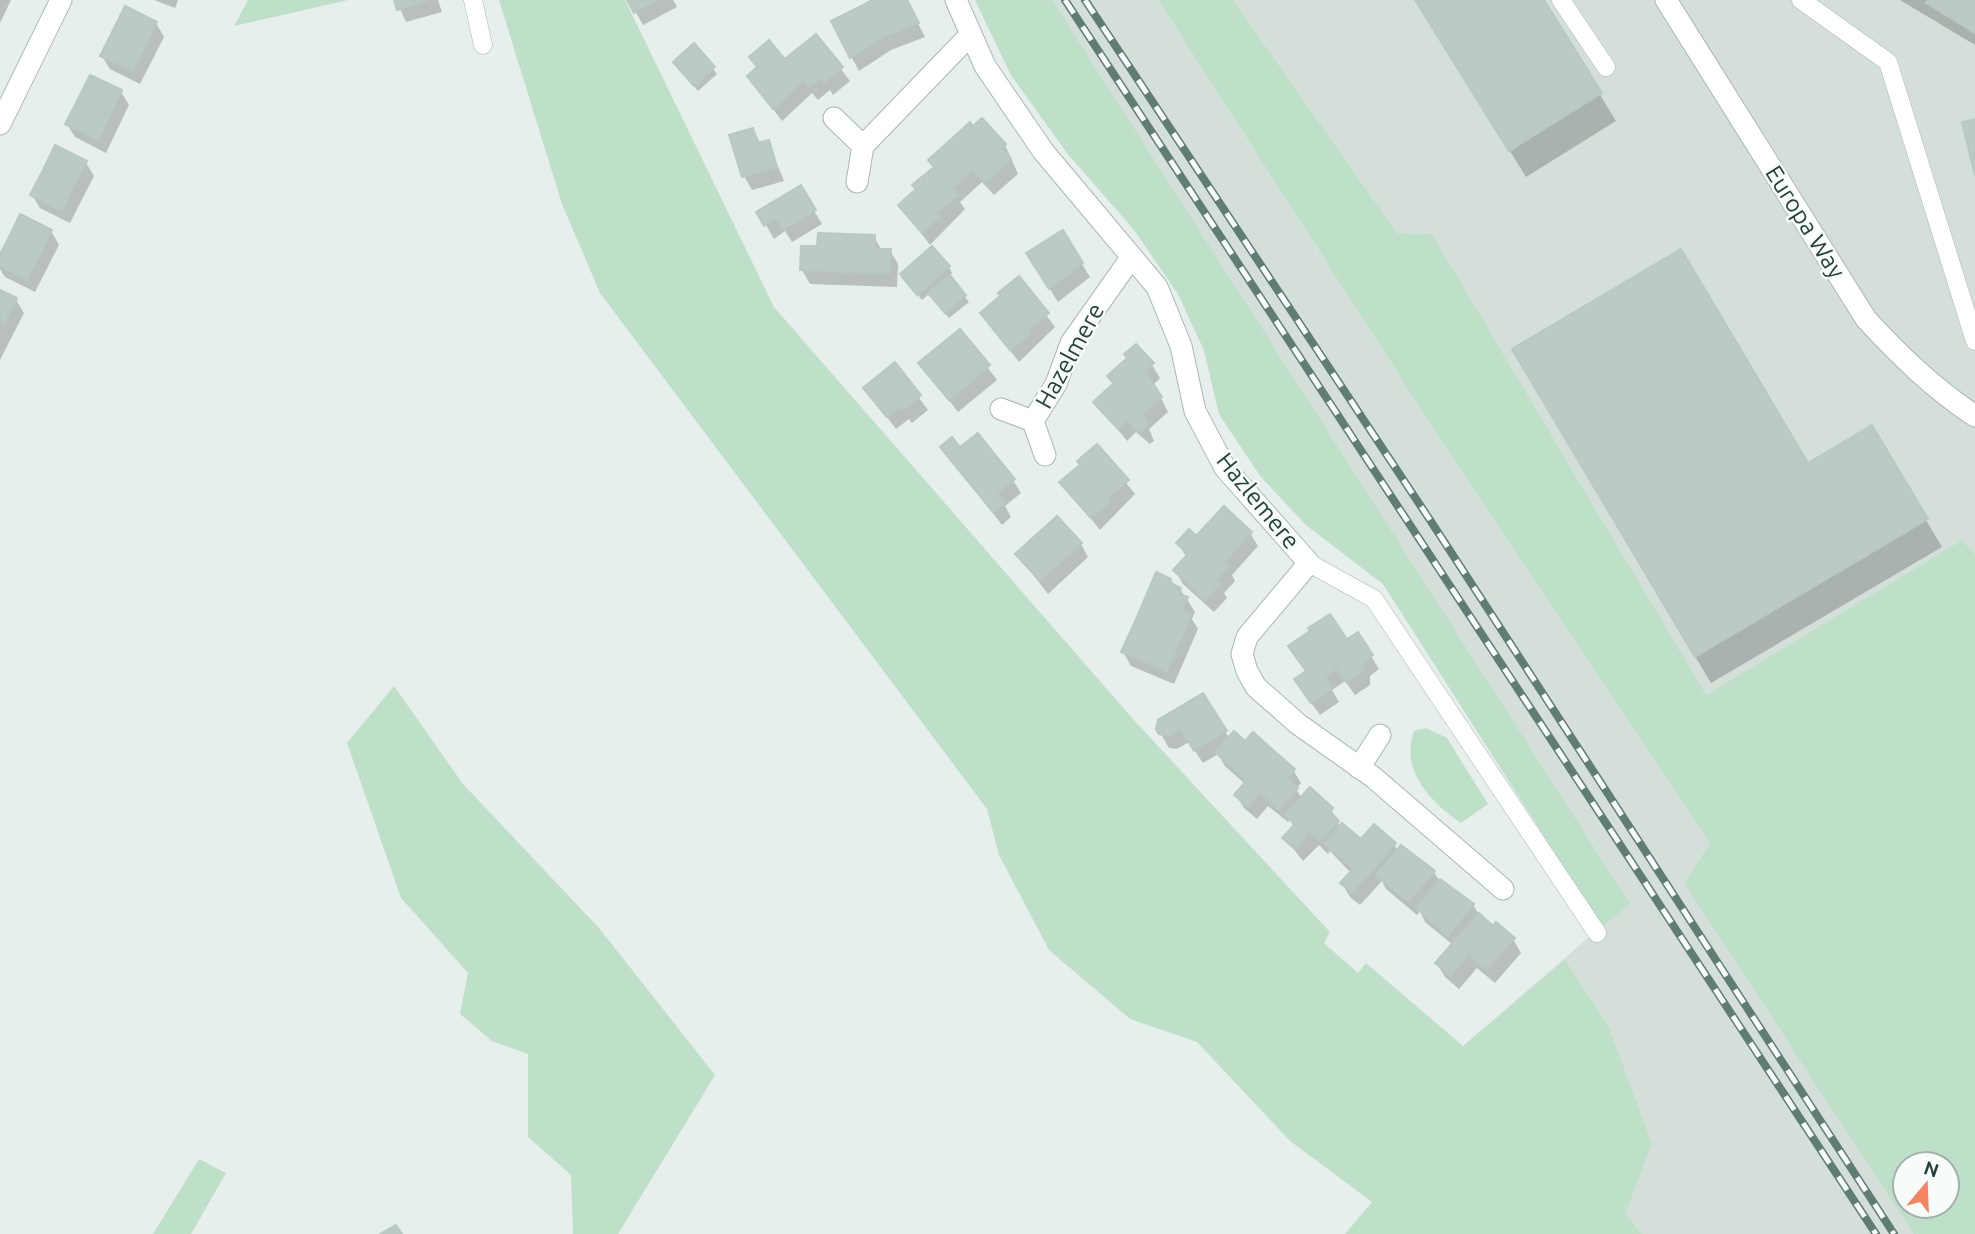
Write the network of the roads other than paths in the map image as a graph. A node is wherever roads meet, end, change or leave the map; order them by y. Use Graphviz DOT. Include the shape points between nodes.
graph roads {
  1 [pos="61,0"];
  2 [pos="473,0"];
  3 [pos="956,0"];
  4 [pos="1561,0"];
  5 [pos="1666,0"];
  6 [pos="1801,0"];
  7 [pos="971,34"];
  8 [pos="483,45"];
  9 [pos="1605,67"];
  10 [pos="834,118"];
  11 [pos="0,124"];
  12 [pos="863,146"];
  13 [pos="857,182"];
  14 [pos="1131,258"];
  15 [pos="1975,341"];
  16 [pos="1001,409"];
  17 [pos="1975,416"];
  18 [pos="1033,421"];
  19 [pos="1045,455"];
  20 [pos="1309,564"];
  21 [pos="1380,735"];
  22 [pos="1359,768"];
  23 [pos="1503,889"];
  24 [pos="1597,933"];
  1 -- 11 [label="street"];
  2 -- 8 [label="lane"];
  3 -- 7 [label="street, Hazlemere"];
  4 -- 9 [label="lane"];
  5 -- 17 [label="street, Europa Way" via="1866,319 1911,367"];
  6 -- 15 [label="lane" via="1888,62"];
  7 -- 12 [label="street"];
  7 -- 14 [label="street, Hazlemere" via="985,66 1043,151"];
  10 -- 12 [label="street"];
  12 -- 13 [label="street"];
  14 -- 18 [label="street, Hazelmere" via="1072,343 1056,384"];
  14 -- 20 [label="street, Hazlemere" via="1157,287 1181,346 1195,411 1225,468"];
  16 -- 18 [label="street, Hazelmere"];
  18 -- 19 [label="street, Hazelmere"];
  20 -- 22 [label="street, Hazlemere" via="1247,637 1242,654 1256,687"];
  20 -- 24 [label="lane" via="1374,599"];
  21 -- 22 [label="street"];
  22 -- 23 [label="street, Hazlemere"];
}
